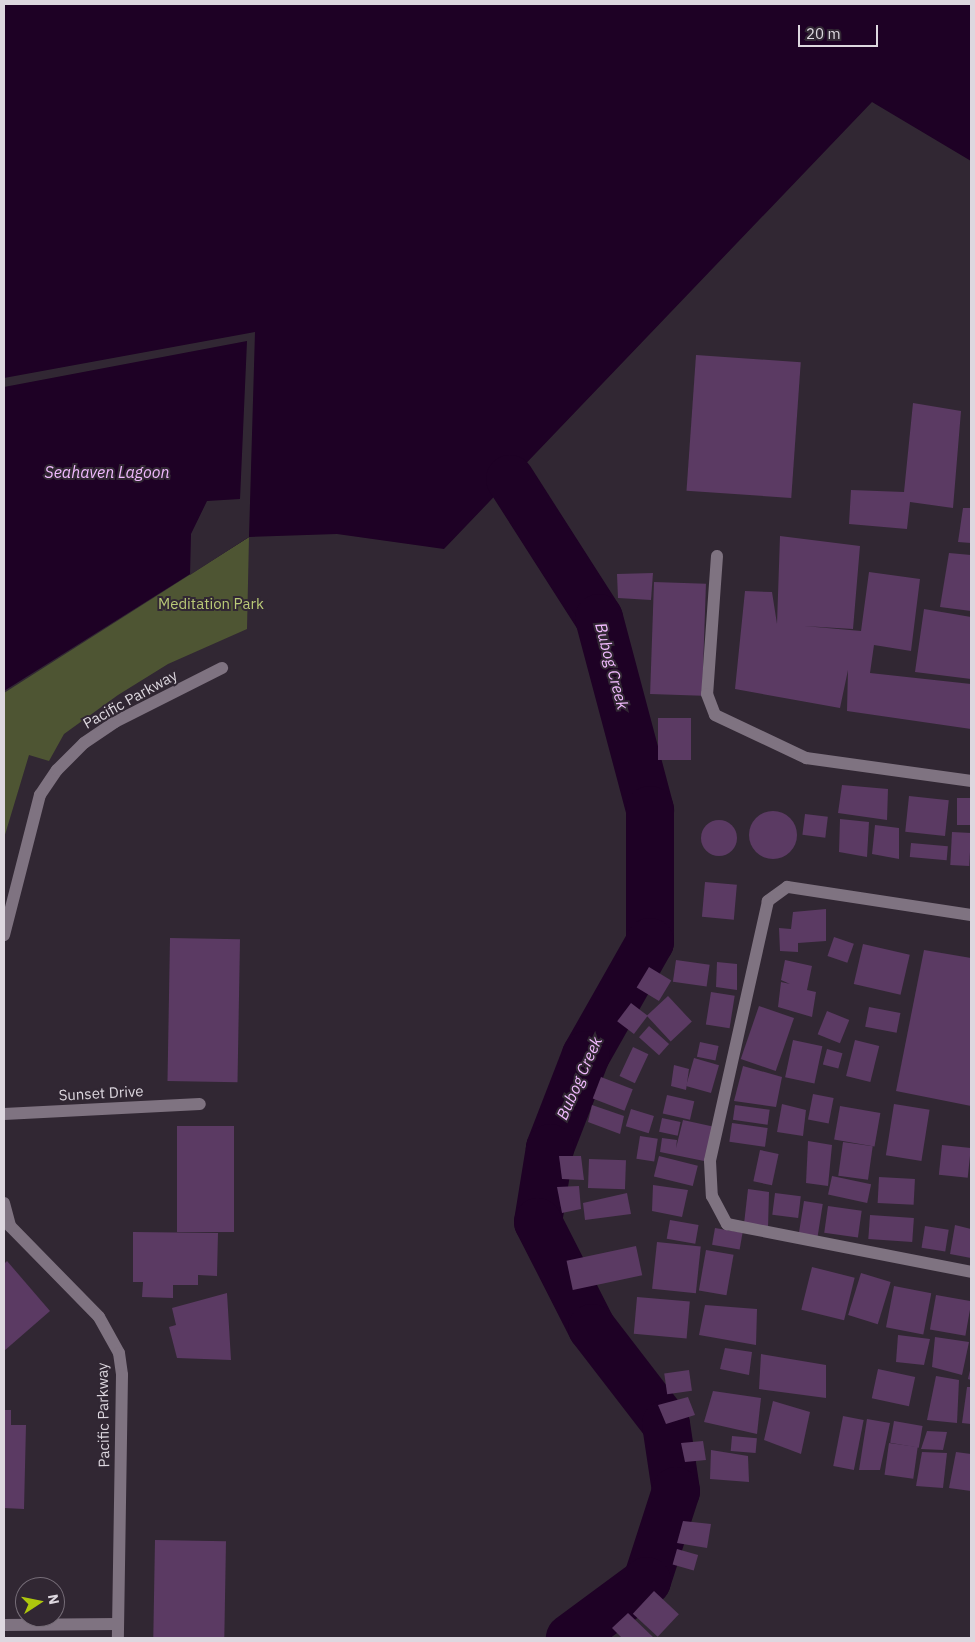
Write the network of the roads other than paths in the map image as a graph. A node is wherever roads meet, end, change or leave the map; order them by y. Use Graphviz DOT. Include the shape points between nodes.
graph roads {
  1 [pos="717,556"];
  2 [pos="222,668"];
  3 [pos="971,781"];
  4 [pos="971,915"];
  5 [pos="4,935"];
  6 [pos="200,1104"];
  7 [pos="4,1114"];
  8 [pos="4,1203"];
  9 [pos="971,1272"];
  10 [pos="118,1624"];
  11 [pos="4,1625"];
  12 [pos="118,1638"];
  1 -- 3 [label="street" via="707,694 715,715 806,758"];
  2 -- 5 [label="street, Pacific Parkway" via="115,722 84,743 57,770 40,795"];
  4 -- 9 [label="street" via="787,887 768,902 710,1161 712,1196 727,1224"];
  6 -- 7 [label="street, Sunset Drive"];
  8 -- 10 [label="street, Pacific Parkway" via="10,1226 99,1317 118,1353 122,1375"];
  10 -- 11 [label="street"];
  10 -- 12 [label="street, Pacific Parkway"];
}
